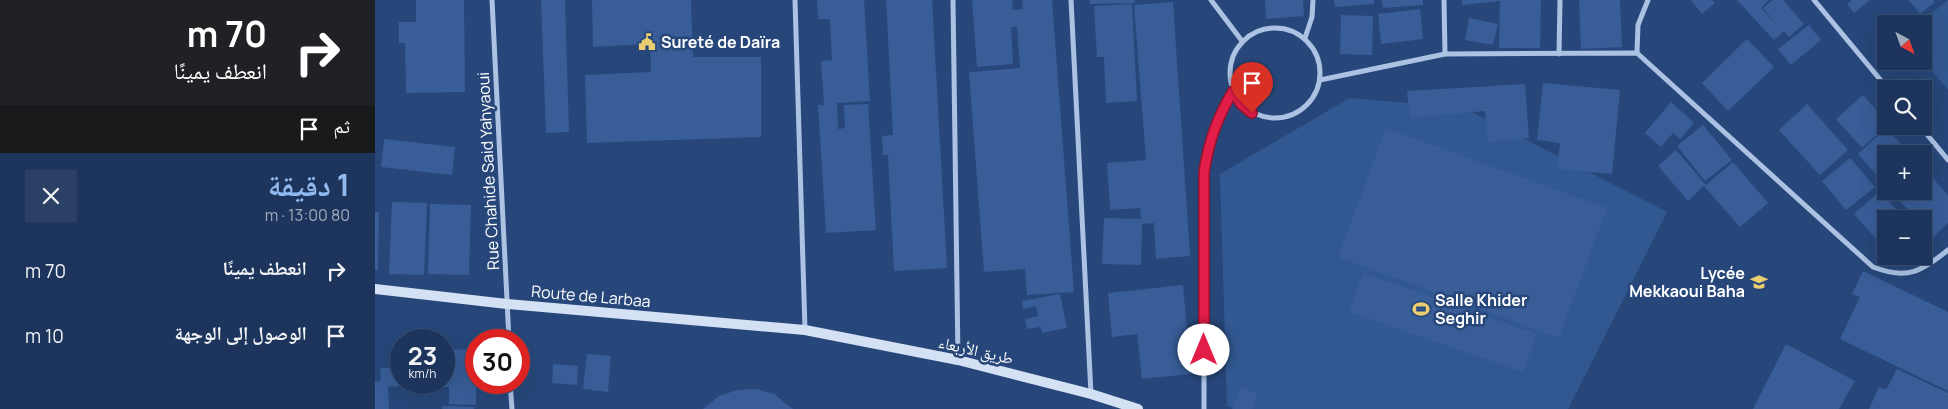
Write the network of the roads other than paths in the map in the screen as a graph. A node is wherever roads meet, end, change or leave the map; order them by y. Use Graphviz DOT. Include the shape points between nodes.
graph roads {
  1 [pos="492,0"];
  2 [pos="795,0"];
  3 [pos="953,0"];
  4 [pos="1071,0"];
  5 [pos="1211,0"];
  6 [pos="1313,0"];
  7 [pos="1444,0"];
  8 [pos="1559,0"];
  9 [pos="1648,0"];
  10 [pos="1814,0"];
  11 [pos="1305,38"];
  12 [pos="1242,41"];
  13 [pos="1637,53"];
  14 [pos="1445,54"];
  15 [pos="1559,54"];
  16 [pos="1320,80"];
  17 [pos="1881,80"];
  18 [pos="1233,91"];
  19 [pos="1927,135"];
  20 [pos="1948,160"];
  21 [pos="1948,250"];
  22 [pos="375,289"];
  23 [pos="507,304"];
  24 [pos="508,329"];
  25 [pos="805,330"];
  26 [pos="957,360"];
  27 [pos="511,394"];
  28 [pos="1091,394"];
  29 [pos="512,409"];
  30 [pos="1138,409"];
  31 [pos="1204,409"];
  1 -- 23 [label="street, Rue Chahide Said Yahyaoui"];
  2 -- 25 [label="street"];
  3 -- 26 [label="street"];
  4 -- 28 [label="street"];
  5 -- 12 [label="street"];
  6 -- 11 [label="street" via="1312,17"];
  7 -- 14 [label="street"];
  8 -- 15 [label="street"];
  9 -- 13 [label="street" via="1639,25"];
  10 -- 17 [label="street"];
  11 -- 12 [label="street" via="1290,30 1273,27 1256,31"];
  11 -- 16 [label="street" via="1315,50 1320,64"];
  12 -- 18 [label="street" via="1232,56 1229,74"];
  13 -- 15 [label="street"];
  13 -- 21 [label="street" via="1873,267 1889,273 1906,274 1922,270"];
  14 -- 15 [label="street"];
  14 -- 16 [label="street"];
  16 -- 18 [label="street" via="1316,94 1307,106 1281,118 1266,118 1252,113"];
  18 -- 31 [label="street" via="1214,124 1204,172"];
  19 -- 20 [label="street"];
  22 -- 23 [label="main road, Route de Larbaa"];
  23 -- 24 [label="street, Rue Chahide Said Yahyaoui"];
  23 -- 25 [label="main road, Route de Larbaa"];
  25 -- 26 [label="main road, طريق الأربعاء"];
  26 -- 28 [label="main road, طريق الأربعاء"];
  27 -- 29 [label="street"];
  28 -- 30 [label="main road, طريق الأربعاء"];
}
